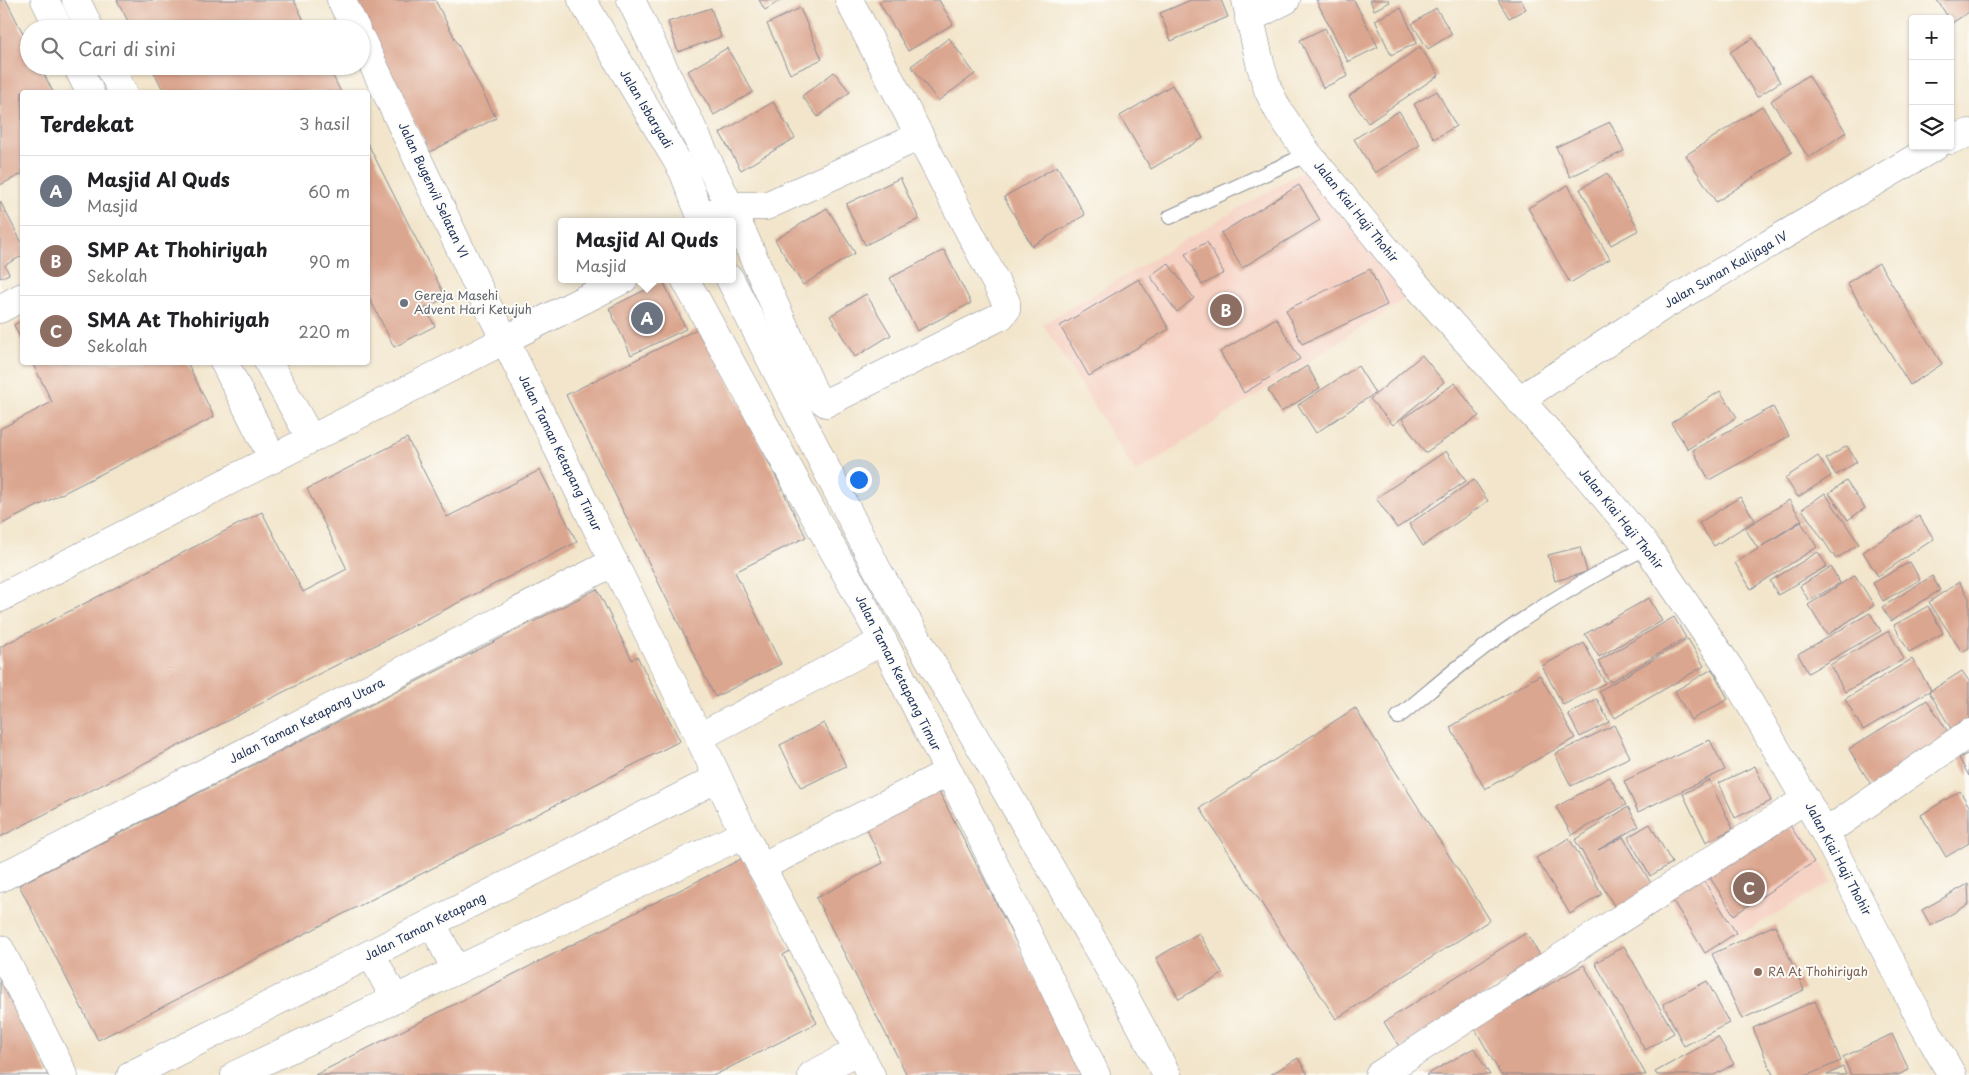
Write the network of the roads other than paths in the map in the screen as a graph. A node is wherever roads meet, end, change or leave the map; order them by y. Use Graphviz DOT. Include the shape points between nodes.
graph roads {
  1 [pos="45,0"];
  2 [pos="76,0"];
  3 [pos="341,0"];
  4 [pos="582,0"];
  5 [pos="631,0"];
  6 [pos="849,0"];
  7 [pos="1286,0"];
  8 [pos="1248,9"];
  9 [pos="55,20"];
  10 [pos="86,20"];
  11 [pos="351,20"];
  12 [pos="370,58"];
  13 [pos="82,75"];
  14 [pos="114,75"];
  15 [pos="89,90"];
  16 [pos="122,90"];
  17 [pos="1969,133"];
  18 [pos="920,136"];
  19 [pos="1954,139"];
  20 [pos="1929,150"];
  21 [pos="1308,154"];
  22 [pos="730,206"];
  23 [pos="766,206"];
  24 [pos="1170,217"];
  25 [pos="701,218"];
  26 [pos="706,218"];
  27 [pos="733,218"];
  28 [pos="738,236"];
  29 [pos="616,283"];
  30 [pos="687,283"];
  31 [pos="732,283"];
  32 [pos="20,297"];
  33 [pos="0,309"];
  34 [pos="505,340"];
  35 [pos="226,365"];
  36 [pos="270,365"];
  37 [pos="1519,400"];
  38 [pos="311,439"];
  39 [pos="273,459"];
  40 [pos="1647,547"];
  41 [pos="614,562"];
  42 [pos="0,598"];
  43 [pos="883,641"];
  44 [pos="1398,717"];
  45 [pos="1969,733"];
  46 [pos="699,737"];
  47 [pos="949,772"];
  48 [pos="718,778"];
  49 [pos="1806,799"];
  50 [pos="1825,833"];
  51 [pos="744,834"];
  52 [pos="761,866"];
  53 [pos="0,878"];
  54 [pos="432,923"];
  55 [pos="0,949"];
  56 [pos="372,954"];
  57 [pos="456,970"];
  58 [pos="395,999"];
  59 [pos="858,1051"];
  60 [pos="64,1075"];
  61 [pos="131,1075"];
  62 [pos="235,1075"];
  63 [pos="812,1075"];
  64 [pos="871,1075"];
  65 [pos="1096,1075"];
  66 [pos="1167,1075"];
  67 [pos="1379,1075"];
  68 [pos="1952,1075"];
  1 -- 9 [label="street"];
  2 -- 10 [label="street"];
  3 -- 11 [label="street"];
  4 -- 25 [label="street, Jalan Isbaryadi" via="683,171"];
  5 -- 22 [label="street"];
  6 -- 18 [label="street"];
  7 -- 8 [label="street"];
  8 -- 21 [label="street, Jalan Kiai Haji Thohir" via="1268,90"];
  12 -- 34 [label="street, Jalan Bugenvil Selatan VI"];
  13 -- 15 [label="street"];
  14 -- 16 [label="street"];
  17 -- 19 [label="street"];
  18 -- 23 [label="street"];
  18 -- 28 [label="street" via="1006,302 1006,310 1001,316 826,403 815,395"];
  20 -- 37 [label="street, Jalan Sunan Kalijaga IV" via="1663,306"];
  21 -- 24 [label="lane"];
  21 -- 37 [label="street, Jalan Kiai Haji Thohir" via="1410,278"];
  22 -- 23 [label="street"];
  22 -- 26 [label="street"];
  22 -- 27 [label="street"];
  23 -- 28 [label="street"];
  29 -- 34 [label="street"];
  30 -- 43 [label="street, Jalan Taman Ketapang Timur"];
  31 -- 66 [label="street" via="876,569 1121,989"];
  32 -- 33 [label="street"];
  34 -- 38 [label="street"];
  34 -- 41 [label="street, Jalan Taman Ketapang Timur"];
  35 -- 39 [label="street"];
  36 -- 38 [label="street"];
  37 -- 40 [label="street, Jalan Kiai Haji Thohir"];
  38 -- 39 [label="street"];
  39 -- 42 [label="street"];
  40 -- 44 [label="lane" via="1509,630 1469,658"];
  40 -- 49 [label="street, Jalan Kiai Haji Thohir" via="1730,669"];
  41 -- 46 [label="street, Jalan Taman Ketapang Timur"];
  41 -- 53 [label="street, Jalan Taman Ketapang Utara"];
  43 -- 46 [label="street"];
  43 -- 47 [label="street, Jalan Taman Ketapang Timur"];
  45 -- 50 [label="street"];
  46 -- 48 [label="street, Jalan Taman Ketapang Timur"];
  47 -- 52 [label="street"];
  47 -- 65 [label="street, Jalan Taman Ketapang Timur"];
  48 -- 51 [label="street, Jalan Taman Ketapang Timur"];
  48 -- 54 [label="street, Jalan Taman Ketapang"];
  49 -- 50 [label="street, Jalan Kiai Haji Thohir"];
  49 -- 67 [label="street"];
  50 -- 68 [label="street, Jalan Kiai Haji Thohir"];
  51 -- 52 [label="street, Jalan Taman Ketapang Timur"];
  51 -- 57 [label="street"];
  52 -- 59 [label="street, Jalan Taman Ketapang Timur"];
  54 -- 56 [label="street, Jalan Taman Ketapang"];
  54 -- 57 [label="street"];
  55 -- 60 [label="street"];
  56 -- 58 [label="street"];
  56 -- 61 [label="street, Jalan Taman Ketapang"];
  57 -- 58 [label="street"];
  58 -- 62 [label="street"];
  59 -- 63 [label="street"];
  59 -- 64 [label="street, Jalan Taman Ketapang Timur"];
}
